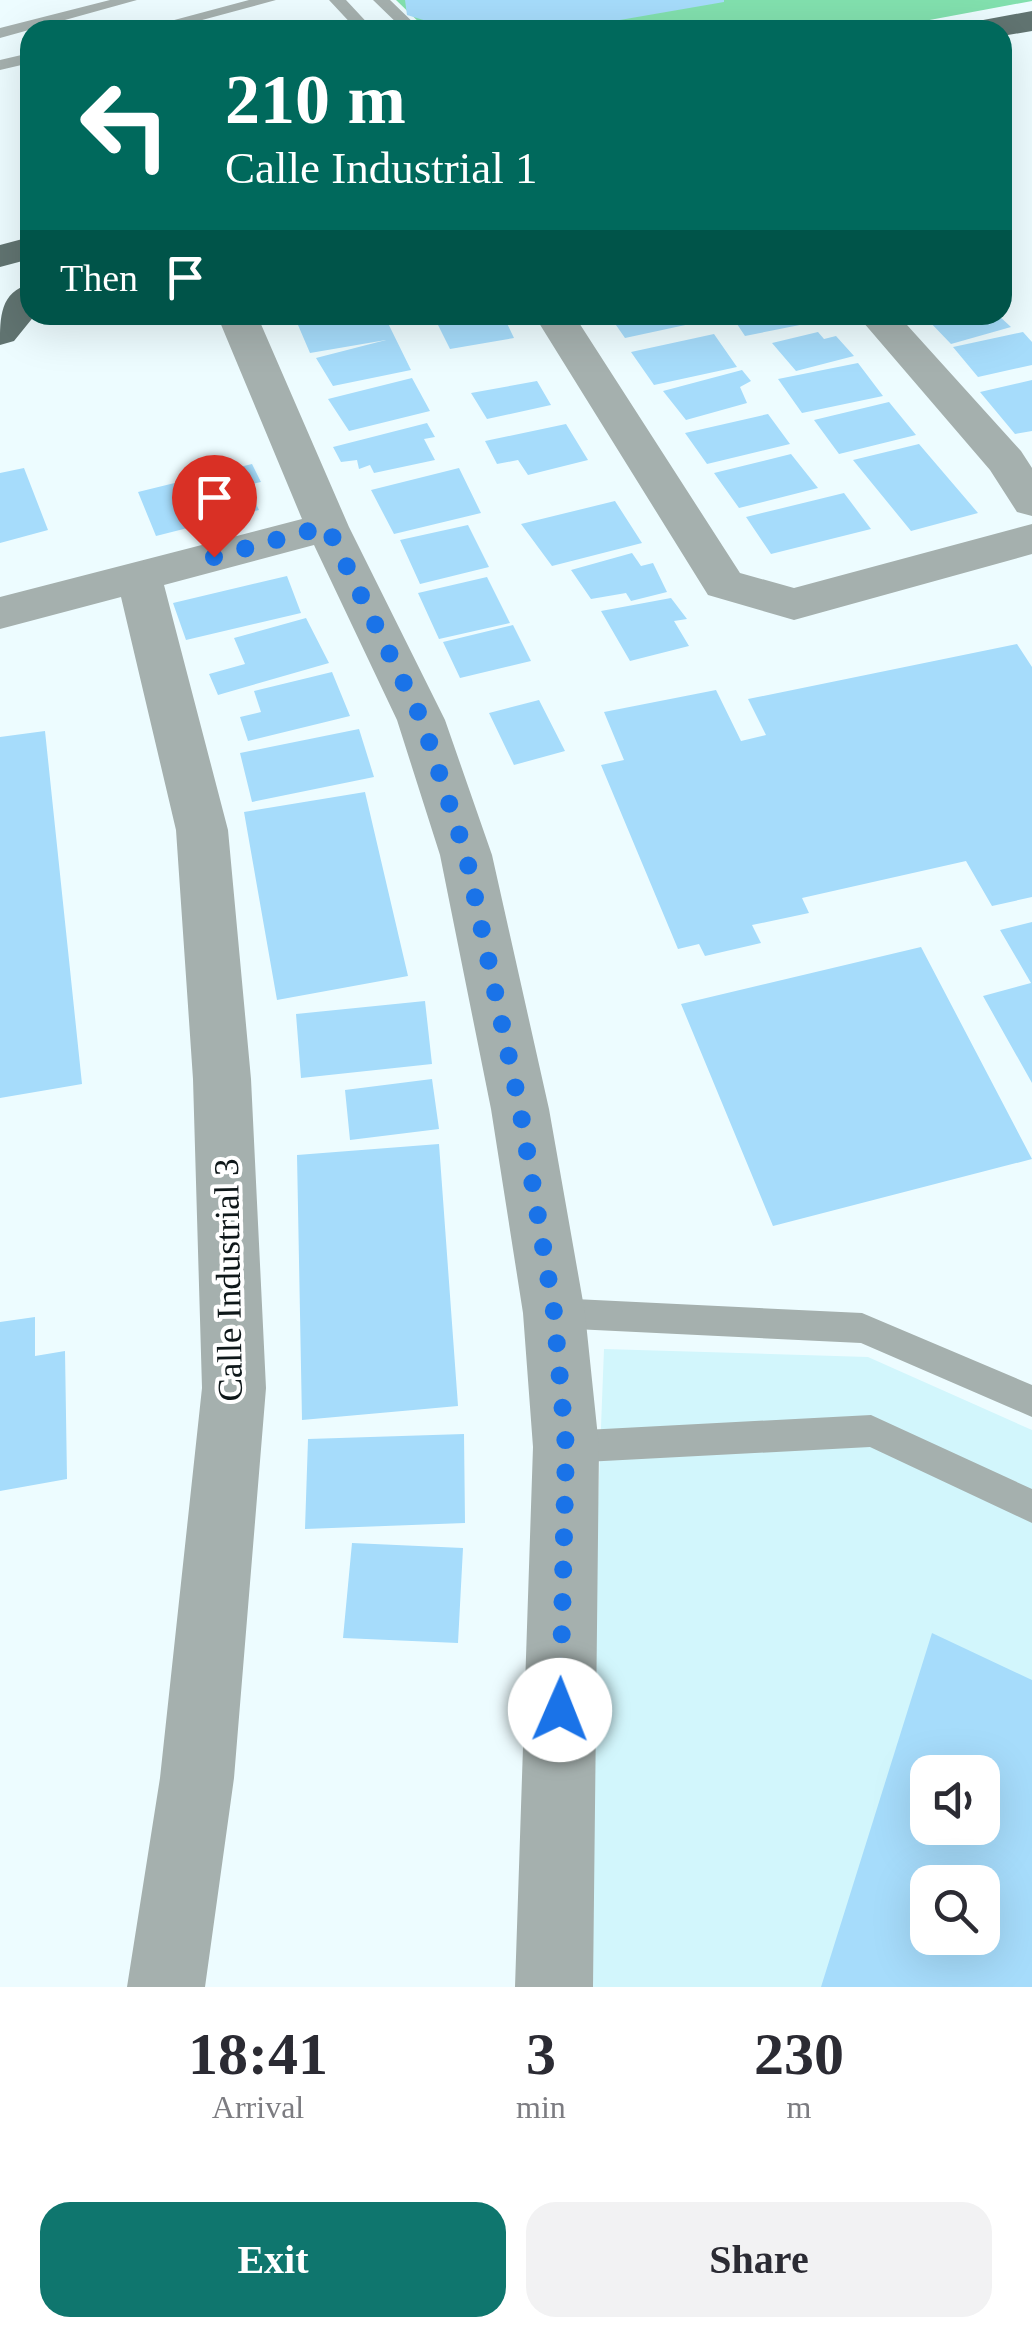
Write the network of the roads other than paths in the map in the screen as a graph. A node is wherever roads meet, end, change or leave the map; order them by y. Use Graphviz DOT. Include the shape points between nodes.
graph roads {
  1 [pos="129,0"];
  2 [pos="268,0"];
  3 [pos="337,0"];
  4 [pos="380,0"];
  5 [pos="103,8"];
  6 [pos="54,20"];
  7 [pos="186,20"];
  8 [pos="356,20"];
  9 [pos="401,20"];
  10 [pos="20,308"];
  11 [pos="242,325"];
  12 [pos="560,325"];
  13 [pos="886,325"];
  14 [pos="0,332"];
  15 [pos="1019,458"];
  16 [pos="1032,502"];
  17 [pos="327,526"];
  18 [pos="1032,539"];
  19 [pos="138,577"];
  20 [pos="0,613"];
  21 [pos="554,1312"];
  22 [pos="1032,1401"];
  23 [pos="566,1447"];
  24 [pos="1032,1506"];
  25 [pos="166,1987"];
  26 [pos="554,1987"];
  1 -- 5 [label="lane"];
  2 -- 7 [label="lane"];
  3 -- 8 [label="lane"];
  4 -- 9 [label="lane"];
  5 -- 6 [label="lane"];
  10 -- 14 [label="main road"];
  11 -- 17 [label="street"];
  12 -- 18 [label="street" via="724,584 794,604"];
  13 -- 15 [label="street"];
  15 -- 16 [label="street"];
  17 -- 19 [label="street"];
  17 -- 21 [label="street" via="422,720 466,855"];
  19 -- 20 [label="street"];
  19 -- 25 [label="street, Calle Industrial 3" via="202,830 222,1079 234,1388 196,1778"];
  21 -- 22 [label="lane" via="862,1328"];
  21 -- 23 [label="street"];
  23 -- 24 [label="lane" via="871,1431"];
  23 -- 26 [label="street"];
}
